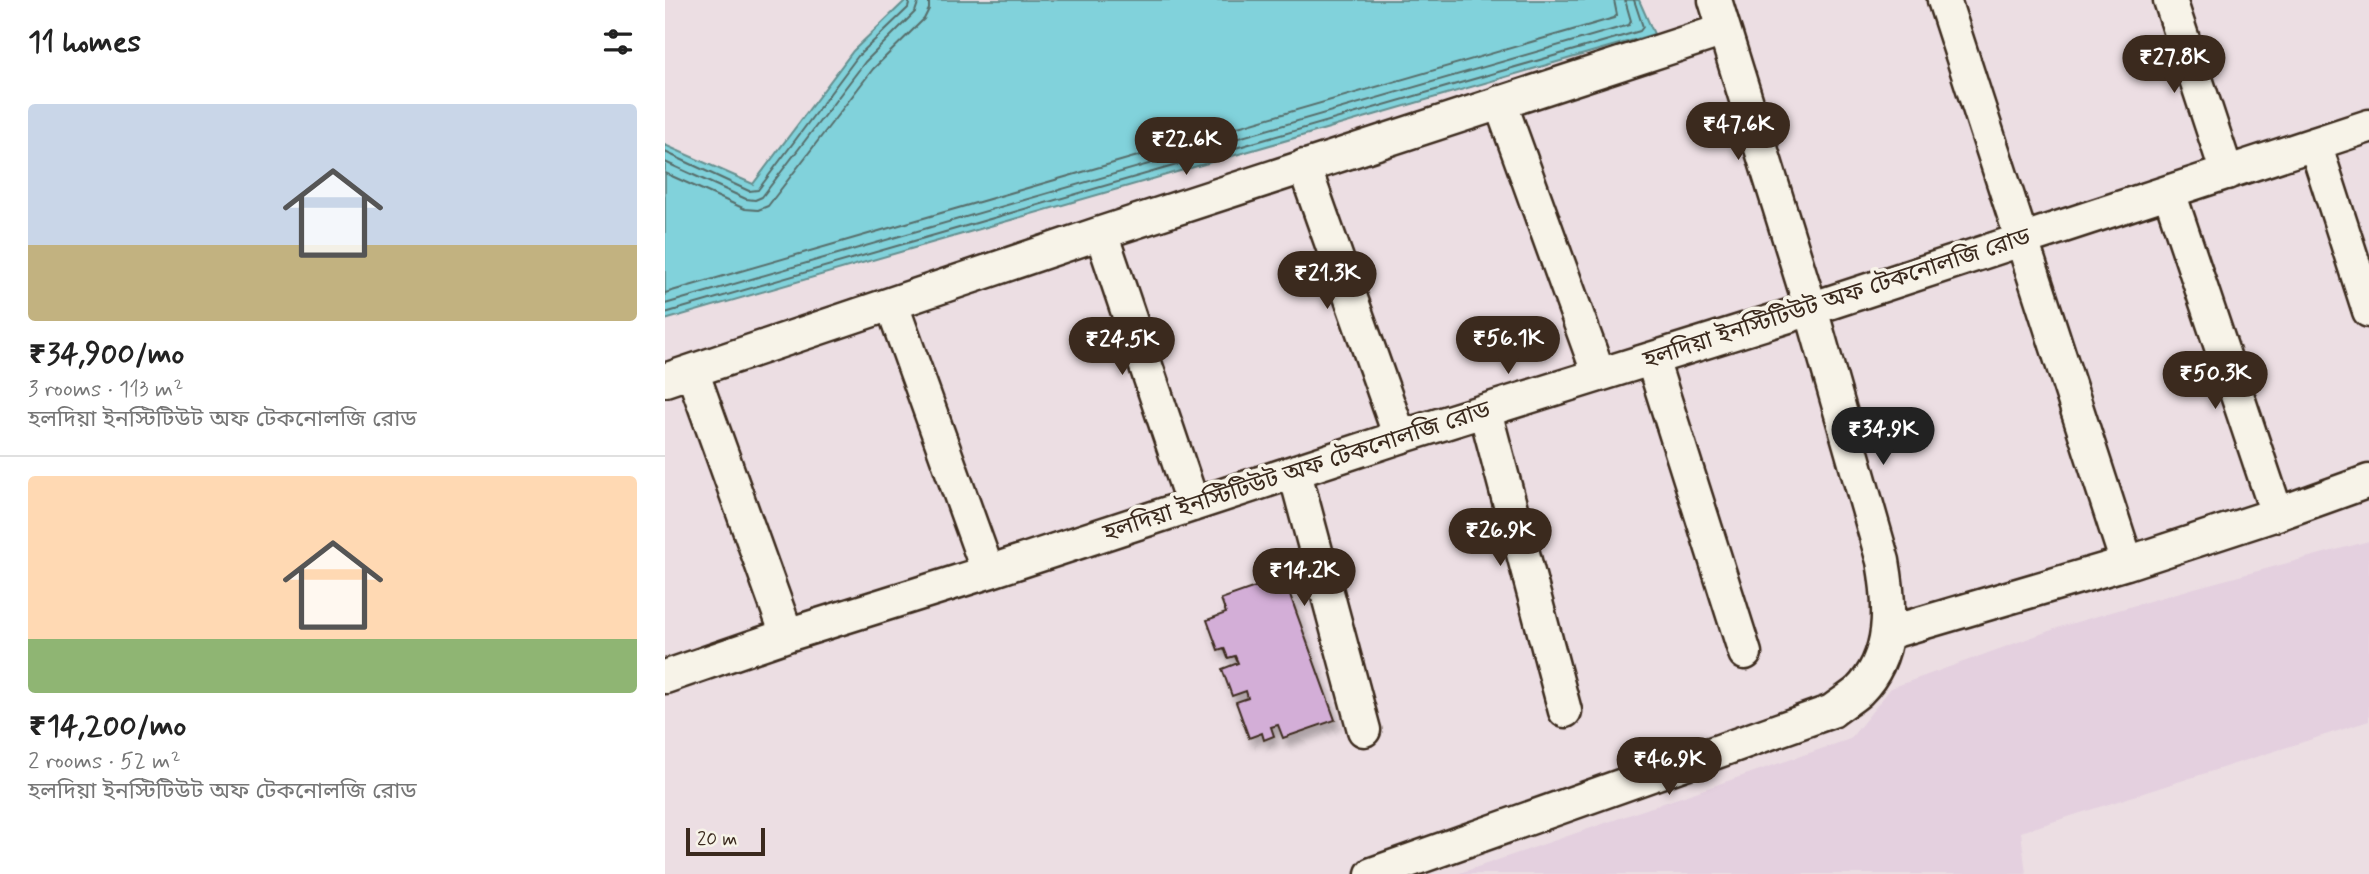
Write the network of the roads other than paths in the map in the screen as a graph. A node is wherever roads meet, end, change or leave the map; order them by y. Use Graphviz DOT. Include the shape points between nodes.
graph roads {
  1 [pos="1715,0"];
  2 [pos="1944,0"];
  3 [pos="2170,0"];
  4 [pos="1724,30"];
  5 [pos="1500,102"];
  6 [pos="2369,126"];
  7 [pos="2315,144"];
  8 [pos="1304,166"];
  9 [pos="2227,173"];
  10 [pos="2169,192"];
  11 [pos="1101,233"];
  12 [pos="2023,240"];
  13 [pos="892,304"];
  14 [pos="1811,309"];
  15 [pos="2369,311"];
  16 [pos="1652,359"];
  17 [pos="678,375"];
  18 [pos="1599,375"];
  19 [pos="1485,411"];
  20 [pos="1400,438"];
  21 [pos="1295,473"];
  22 [pos="2369,481"];
  23 [pos="1193,505"];
  24 [pos="2277,514"];
  25 [pos="2127,563"];
  26 [pos="988,572"];
  27 [pos="1888,633"];
  28 [pos="787,635"];
  29 [pos="1745,653"];
  30 [pos="665,677"];
  31 [pos="1565,711"];
  32 [pos="1364,730"];
  33 [pos="1372,874"];
  1 -- 4 [label="street"];
  2 -- 12 [label="street"];
  3 -- 9 [label="street"];
  4 -- 5 [label="street"];
  4 -- 14 [label="street"];
  5 -- 8 [label="street"];
  5 -- 18 [label="street"];
  6 -- 7 [label="street, হলদিয়া ইনস্টিটিউট অফ টেকনোলজি রোড"];
  7 -- 9 [label="street, হলদিয়া ইনস্টিটিউট অফ টেকনোলজি রোড"];
  7 -- 15 [label="street"];
  8 -- 11 [label="street"];
  8 -- 20 [label="street"];
  9 -- 10 [label="street, হলদিয়া ইনস্টিটিউট অফ টেকনোলজি রোড"];
  10 -- 12 [label="street, হলদিয়া ইনস্টিটিউট অফ টেকনোলজি রোড"];
  10 -- 24 [label="street"];
  11 -- 13 [label="street"];
  11 -- 23 [label="street"];
  12 -- 14 [label="street, হলদিয়া ইনস্টিটিউট অফ টেকনোলজি রোড"];
  12 -- 25 [label="street"];
  13 -- 17 [label="street"];
  13 -- 26 [label="street"];
  14 -- 16 [label="street, হলদিয়া ইনস্টিটিউট অফ টেকনোলজি রোড"];
  14 -- 27 [label="street" via="1883,561"];
  16 -- 18 [label="street, হলদিয়া ইনস্টিটিউট অফ টেকনোলজি রোড"];
  16 -- 29 [label="street"];
  17 -- 28 [label="street"];
  18 -- 19 [label="street, হলদিয়া ইনস্টিটিউট অফ টেকনোলজি রোড"];
  19 -- 20 [label="street, হলদিয়া ইনস্টিটিউট অফ টেকনোলজি রোড"];
  19 -- 31 [label="street"];
  20 -- 21 [label="street, হলদিয়া ইনস্টিটিউট অফ টেকনোলজি রোড"];
  21 -- 23 [label="street, হলদিয়া ইনস্টিটিউট অফ টেকনোলজি রোড"];
  21 -- 32 [label="street"];
  22 -- 24 [label="street"];
  23 -- 26 [label="street, হলদিয়া ইনস্টিটিউট অফ টেকনোলজি রোড"];
  24 -- 25 [label="street"];
  25 -- 27 [label="street"];
  26 -- 28 [label="street, হলদিয়া ইনস্টিটিউট অফ টেকনোলজি রোড"];
  27 -- 33 [label="street" via="1875,670 1859,691 1832,711"];
  28 -- 30 [label="street, হলদিয়া ইনস্টিটিউট অফ টেকনোলজি রোড"];
}
